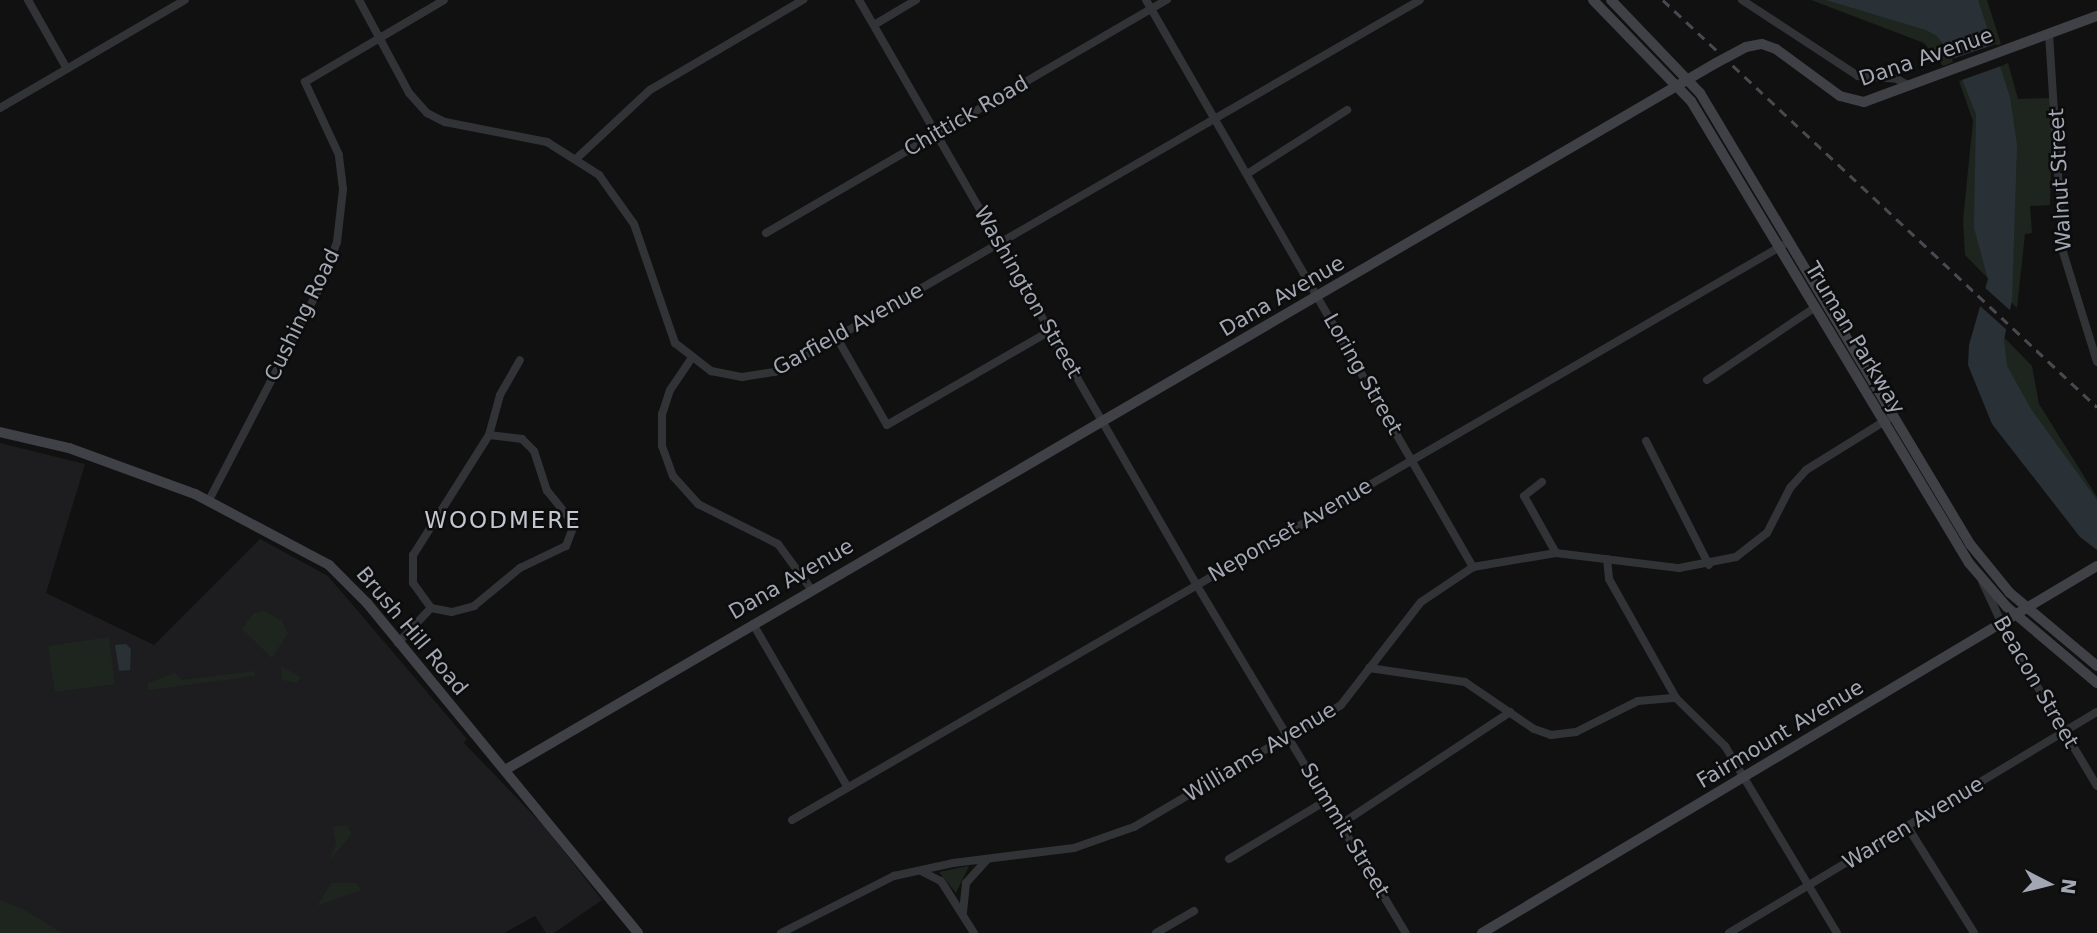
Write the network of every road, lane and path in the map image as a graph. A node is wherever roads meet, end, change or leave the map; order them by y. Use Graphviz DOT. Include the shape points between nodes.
graph roads {
  1 [pos="28,0"];
  2 [pos="186,0"];
  3 [pos="359,0"];
  4 [pos="444,0"];
  5 [pos="803,0"];
  6 [pos="859,0"];
  7 [pos="916,0"];
  8 [pos="1146,0"];
  9 [pos="1167,0"];
  10 [pos="1420,0"];
  11 [pos="1593,0"];
  12 [pos="1611,0"];
  13 [pos="1742,0"];
  14 [pos="1151,9"];
  15 [pos="2097,16"];
  16 [pos="874,25"];
  17 [pos="2049,34"];
  18 [pos="379,37"];
  19 [pos="67,69"];
  20 [pos="1691,81"];
  21 [pos="1909,86"];
  22 [pos="1680,87"];
  23 [pos="0,108"];
  24 [pos="1347,110"];
  25 [pos="1215,119"];
  26 [pos="936,133"];
  27 [pos="577,158"];
  28 [pos="1247,174"];
  29 [pos="766,233"];
  30 [pos="1000,243"];
  31 [pos="1783,244"];
  32 [pos="1318,297"];
  33 [pos="1814,308"];
  34 [pos="1050,331"];
  35 [pos="837,338"];
  36 [pos="520,359"];
  37 [pos="691,359"];
  38 [pos="2097,362"];
  39 [pos="1707,380"];
  40 [pos="1888,419"];
  41 [pos="1102,421"];
  42 [pos="0,432"];
  43 [pos="489,435"];
  44 [pos="1646,441"];
  45 [pos="1412,459"];
  46 [pos="1542,482"];
  47 [pos="209,500"];
  48 [pos="1556,554"];
  49 [pos="1607,559"];
  50 [pos="1709,565"];
  51 [pos="2097,566"];
  52 [pos="1473,568"];
  53 [pos="1979,576"];
  54 [pos="1196,584"];
  55 [pos="811,589"];
  56 [pos="431,608"];
  57 [pos="2028,609"];
  58 [pos="2017,616"];
  59 [pos="752,624"];
  60 [pos="2002,625"];
  61 [pos="398,643"];
  62 [pos="2097,666"];
  63 [pos="1369,668"];
  64 [pos="2097,683"];
  65 [pos="1676,698"];
  66 [pos="1510,712"];
  67 [pos="2097,712"];
  68 [pos="2064,732"];
  69 [pos="1288,736"];
  70 [pos="505,770"];
  71 [pos="1745,777"];
  72 [pos="847,786"];
  73 [pos="2097,786"];
  74 [pos="1327,800"];
  75 [pos="792,820"];
  76 [pos="1341,824"];
  77 [pos="1907,826"];
  78 [pos="992,858"];
  79 [pos="1229,859"];
  80 [pos="916,870"];
  81 [pos="1809,885"];
  82 [pos="1194,911"];
  83 [pos="963,915"];
  84 [pos="638,933"];
  85 [pos="781,933"];
  86 [pos="974,933"];
  87 [pos="1156,933"];
  88 [pos="1406,933"];
  89 [pos="1482,933"];
  90 [pos="1729,933"];
  91 [pos="1837,933"];
  92 [pos="1974,933"];
  1 -- 19 [label="street"];
  2 -- 19 [label="street"];
  3 -- 18 [label="street, Garfield Avenue"];
  4 -- 18 [label="street"];
  5 -- 27 [label="street" via="650,90"];
  6 -- 16 [label="street, Washington Street"];
  7 -- 16 [label="street"];
  8 -- 14 [label="street, Loring Street"];
  9 -- 14 [label="street, Chittick Road"];
  10 -- 25 [label="street, Garfield Avenue"];
  11 -- 22 [label="street, Truman Parkway"];
  12 -- 20 [label="street, Truman Parkway"];
  13 -- 21 [label="street" via="1858,76 1897,79"];
  14 -- 25 [label="street, Loring Street"];
  14 -- 26 [label="street, Chittick Road"];
  15 -- 17 [label="street, Dana Avenue"];
  16 -- 26 [label="street, Washington Street"];
  17 -- 21 [label="street, Dana Avenue"];
  17 -- 38 [label="street, Walnut Street" via="2063,252"];
  18 -- 27 [label="street, Garfield Avenue" via="412,99 433,117 539,140"];
  18 -- 47 [label="street, Cushing Road" via="305,82 339,155 343,189 337,242 321,285"];
  19 -- 23 [label="street"];
  20 -- 21 [label="street, Dana Avenue, bridge" via="1746,47 1762,44 1776,48 1849,100 1864,102"];
  20 -- 22 [label="street, Dana Avenue"];
  20 -- 31 [label="street, Truman Parkway"];
  22 -- 31 [label="street, Truman Parkway"];
  22 -- 32 [label="street, Dana Avenue"];
  24 -- 28 [label="street"];
  25 -- 28 [label="street, Loring Street"];
  25 -- 30 [label="street, Garfield Avenue"];
  26 -- 29 [label="street, Chittick Road"];
  26 -- 30 [label="street, Washington Street"];
  27 -- 37 [label="street, Garfield Avenue" via="605,181 631,217 667,330"];
  28 -- 32 [label="street, Loring Street"];
  30 -- 34 [label="street, Washington Street"];
  30 -- 35 [label="street, Garfield Avenue"];
  31 -- 33 [label="street, Truman Parkway"];
  31 -- 40 [label="street, Truman Parkway"];
  31 -- 45 [label="street, Neponset Avenue"];
  32 -- 41 [label="street, Dana Avenue"];
  32 -- 45 [label="street, Loring Street"];
  33 -- 39 [label="street"];
  33 -- 40 [label="street, Truman Parkway"];
  34 -- 35 [label="street" via="887,425"];
  34 -- 41 [label="street, Washington Street"];
  35 -- 37 [label="street, Garfield Avenue" via="760,376 726,376"];
  36 -- 43 [label="street" via="500,394"];
  37 -- 55 [label="street" via="670,390 662,414 662,446 673,476 698,504 778,544"];
  40 -- 50 [label="street, Williams Avenue" via="1805,470 1790,488 1767,533 1749,550"];
  40 -- 53 [label="street, Truman Parkway"];
  40 -- 57 [label="street, Truman Parkway" via="1970,544"];
  41 -- 54 [label="street, Washington Street"];
  41 -- 55 [label="street, Dana Avenue"];
  42 -- 47 [label="street, Brush Hill Road" via="90,455"];
  43 -- 56 [label="street" via="413,555 413,583"];
  43 -- 56 [label="street" via="522,439 534,451 547,491 573,528 566,546 520,568 474,606 452,612"];
  44 -- 50 [label="street"];
  45 -- 52 [label="street, Loring Street"];
  45 -- 54 [label="street, Neponset Avenue"];
  46 -- 48 [label="street" via="1524,496"];
  47 -- 61 [label="street, Brush Hill Road" via="329,565 368,603"];
  48 -- 49 [label="street, Williams Avenue"];
  48 -- 52 [label="street, Williams Avenue"];
  49 -- 50 [label="street, Williams Avenue" via="1670,567"];
  49 -- 65 [label="street" via="1609,579"];
  51 -- 57 [label="street, Fairmount Avenue"];
  52 -- 63 [label="street, Williams Avenue" via="1421,602"];
  53 -- 58 [label="street, Truman Parkway"];
  53 -- 60 [label="street, Beacon Street"];
  54 -- 69 [label="street, Summit Street"];
  54 -- 72 [label="street, Neponset Avenue"];
  55 -- 59 [label="street, Dana Avenue"];
  56 -- 61 [label="street"];
  57 -- 58 [label="street, Fairmount Avenue"];
  57 -- 62 [label="street, Truman Parkway"];
  58 -- 60 [label="street, Fairmount Avenue"];
  58 -- 64 [label="street, Truman Parkway"];
  59 -- 70 [label="street, Dana Avenue"];
  59 -- 72 [label="street"];
  60 -- 68 [label="street, Beacon Street"];
  60 -- 71 [label="street, Fairmount Avenue"];
  61 -- 70 [label="street, Brush Hill Road"];
  63 -- 66 [label="street" via="1465,682"];
  63 -- 69 [label="street, Williams Avenue" via="1346,701"];
  65 -- 66 [label="street" via="1638,701 1564,735 1540,732"];
  65 -- 71 [label="street" via="1721,741"];
  66 -- 76 [label="street"];
  67 -- 68 [label="street, Warren Avenue"];
  68 -- 73 [label="street, Beacon Street"];
  68 -- 77 [label="street, Warren Avenue"];
  69 -- 74 [label="street, Summit Street"];
  69 -- 78 [label="street, Williams Avenue" via="1118,835 1074,848"];
  70 -- 84 [label="street, Brush Hill Road"];
  71 -- 81 [label="street"];
  71 -- 89 [label="street, Fairmount Avenue"];
  72 -- 75 [label="street, Neponset Avenue"];
  74 -- 76 [label="street, Summit Street"];
  74 -- 79 [label="street"];
  76 -- 88 [label="street, Summit Street"];
  77 -- 81 [label="street, Warren Avenue"];
  77 -- 92 [label="street"];
  78 -- 80 [label="street, Williams Avenue"];
  78 -- 83 [label="street" via="968,878"];
  80 -- 83 [label="street" via="941,881"];
  80 -- 85 [label="street, Williams Avenue" via="857,891"];
  81 -- 90 [label="street, Warren Avenue"];
  81 -- 91 [label="street"];
  82 -- 87 [label="street"];
  83 -- 86 [label="street"];
}
